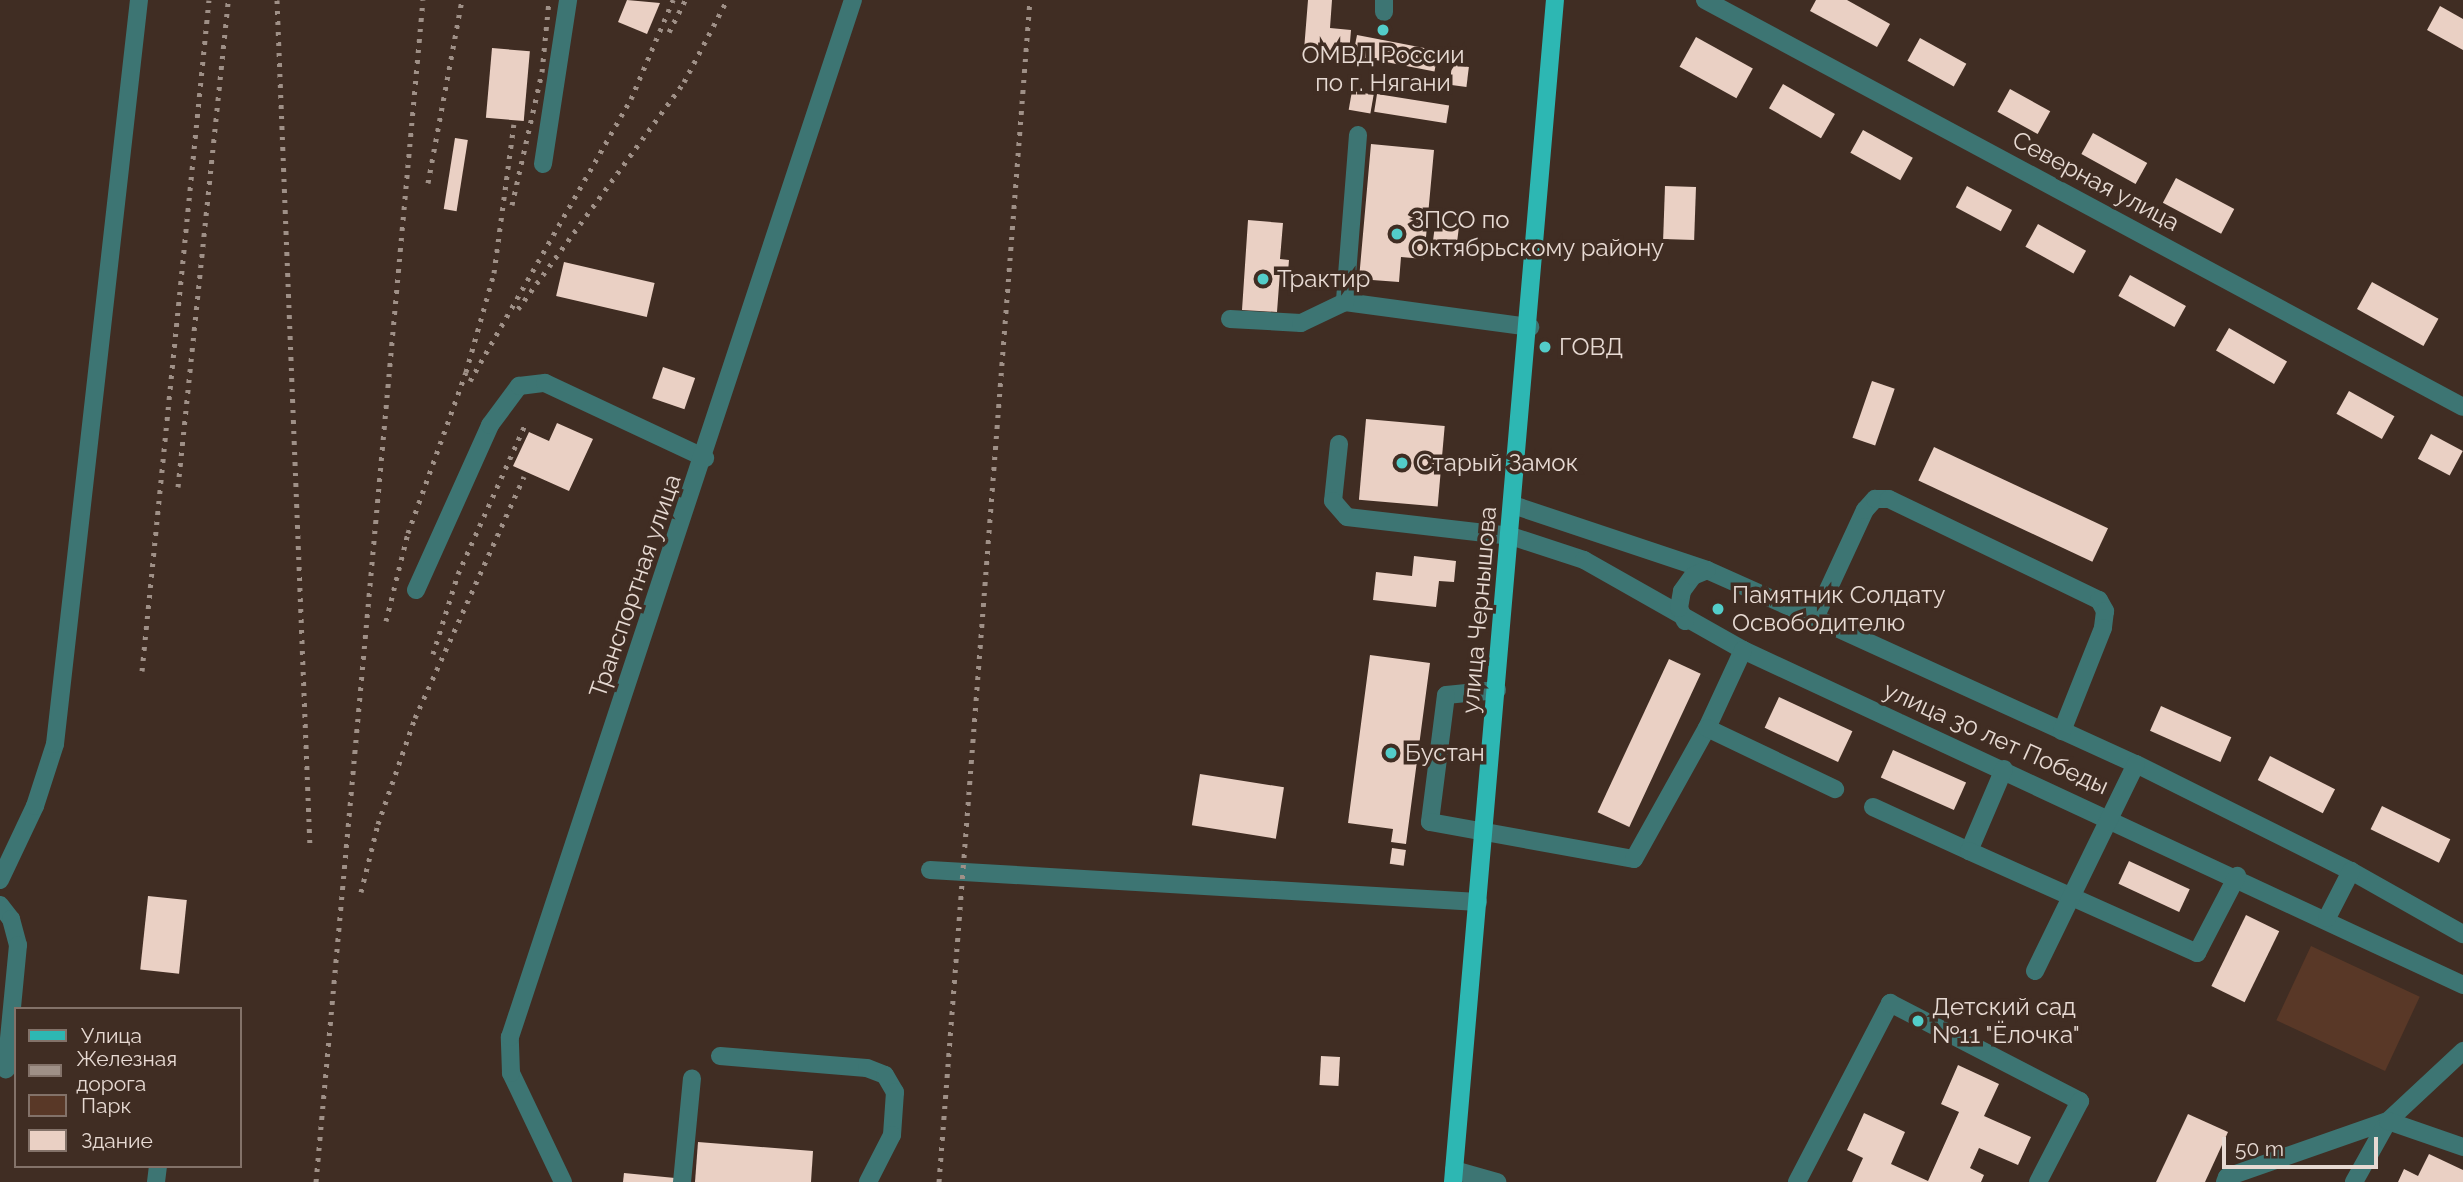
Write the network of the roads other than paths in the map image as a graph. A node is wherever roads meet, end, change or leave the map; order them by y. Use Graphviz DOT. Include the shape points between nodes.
graph roads {
  1 [pos="139,0"];
  2 [pos="568,0"];
  3 [pos="853,0"];
  4 [pos="1555,0"];
  5 [pos="1705,0"];
  6 [pos="1358,135"];
  7 [pos="543,164"];
  8 [pos="1345,302"];
  9 [pos="1230,319"];
  10 [pos="1530,327"];
  11 [pos="2463,407"];
  12 [pos="1339,444"];
  13 [pos="705,458"];
  14 [pos="1513,505"];
  15 [pos="1511,536"];
  16 [pos="1706,570"];
  17 [pos="416,590"];
  18 [pos="1815,618"];
  19 [pos="1685,621"];
  20 [pos="1743,650"];
  21 [pos="1497,690"];
  22 [pos="1707,728"];
  23 [pos="2062,731"];
  24 [pos="2136,764"];
  25 [pos="2004,769"];
  26 [pos="1835,789"];
  27 [pos="1873,807"];
  28 [pos="2111,818"];
  29 [pos="1484,831"];
  30 [pos="1969,851"];
  31 [pos="930,870"];
  32 [pos="2351,871"];
  33 [pos="2237,876"];
  34 [pos="0,880"];
  35 [pos="2072,899"];
  36 [pos="1478,902"];
  37 [pos="0,905"];
  38 [pos="2327,918"];
  39 [pos="2463,934"];
  40 [pos="2035,971"];
  41 [pos="2459,983"];
  42 [pos="2463,1051"];
  43 [pos="720,1056"];
  44 [pos="7,1069"];
  45 [pos="692,1078"];
  46 [pos="2388,1121"];
  47 [pos="2463,1147"];
  48 [pos="1453,1176"];
  49 [pos="564,1182"];
  50 [pos="682,1182"];
  51 [pos="867,1182"];
  52 [pos="1497,1182"];
  53 [pos="1797,1182"];
  54 [pos="2038,1182"];
  55 [pos="2225,1182"];
  56 [pos="2354,1182"];
  1 -- 34 [label="street" via="55,744 35,806"];
  2 -- 7 [label="street"];
  3 -- 13 [label="street, Транспортная улица"];
  4 -- 10 [label="main road, улица Чернышова"];
  5 -- 11 [label="street, Северная улица"];
  6 -- 8 [label="street"];
  8 -- 9 [label="street" via="1301,323"];
  8 -- 10 [label="street"];
  10 -- 14 [label="main road, улица Чернышова"];
  12 -- 15 [label="street, улица 30 лет Победы" via="1333,501 1347,517"];
  13 -- 17 [label="street" via="545,383 519,386 490,425"];
  13 -- 49 [label="street, Транспортная улица" via="510,1037 511,1073"];
  14 -- 15 [label="main road, улица Чернышова"];
  14 -- 16 [label="street, улица 30 лет Победы"];
  15 -- 19 [label="street, улица 30 лет Победы" via="1604,569"];
  15 -- 21 [label="main road, улица Чернышова"];
  16 -- 18 [label="street, улица 30 лет Победы"];
  16 -- 19 [label="street" via="1693,576 1682,591 1679,607"];
  18 -- 23 [label="street, улица 30 лет Победы"];
  18 -- 23 [label="street" via="1865,510 1875,499 1889,499 2099,600 2105,611 2103,628"];
  19 -- 20 [label="street, улица 30 лет Победы"];
  20 -- 22 [label="street"];
  20 -- 25 [label="street, улица 30 лет Победы"];
  21 -- 29 [label="main road, улица Чернышова"];
  21 -- 29 [label="street" via="1446,695 1430,822"];
  22 -- 26 [label="street"];
  22 -- 29 [label="street" via="1634,859"];
  23 -- 24 [label="street, улица 30 лет Победы"];
  24 -- 28 [label="street"];
  24 -- 32 [label="street, улица 30 лет Победы"];
  25 -- 28 [label="street, улица 30 лет Победы"];
  25 -- 30 [label="street"];
  27 -- 30 [label="street"];
  28 -- 33 [label="street, улица 30 лет Победы"];
  28 -- 35 [label="street"];
  29 -- 36 [label="main road, улица Чернышова"];
  30 -- 35 [label="street"];
  31 -- 36 [label="street"];
  32 -- 38 [label="street"];
  32 -- 39 [label="street, улица 30 лет Победы"];
  33 -- 35 [label="street" via="2197,953"];
  33 -- 38 [label="street, улица 30 лет Победы"];
  35 -- 40 [label="street"];
  36 -- 48 [label="main road, улица Чернышова"];
  37 -- 44 [label="street" via="18,945"];
  38 -- 41 [label="street, улица 30 лет Победы"];
  42 -- 46 [label="street"];
  43 -- 51 [label="street" via="867,1068 884,1075 895,1093 892,1135"];
  45 -- 50 [label="street"];
  46 -- 47 [label="street"];
  46 -- 55 [label="street" via="2227,1177"];
  46 -- 56 [label="street"];
  48 -- 52 [label="street"];
  53 -- 54 [label="street" via="1890,1003 2080,1101"];
}
